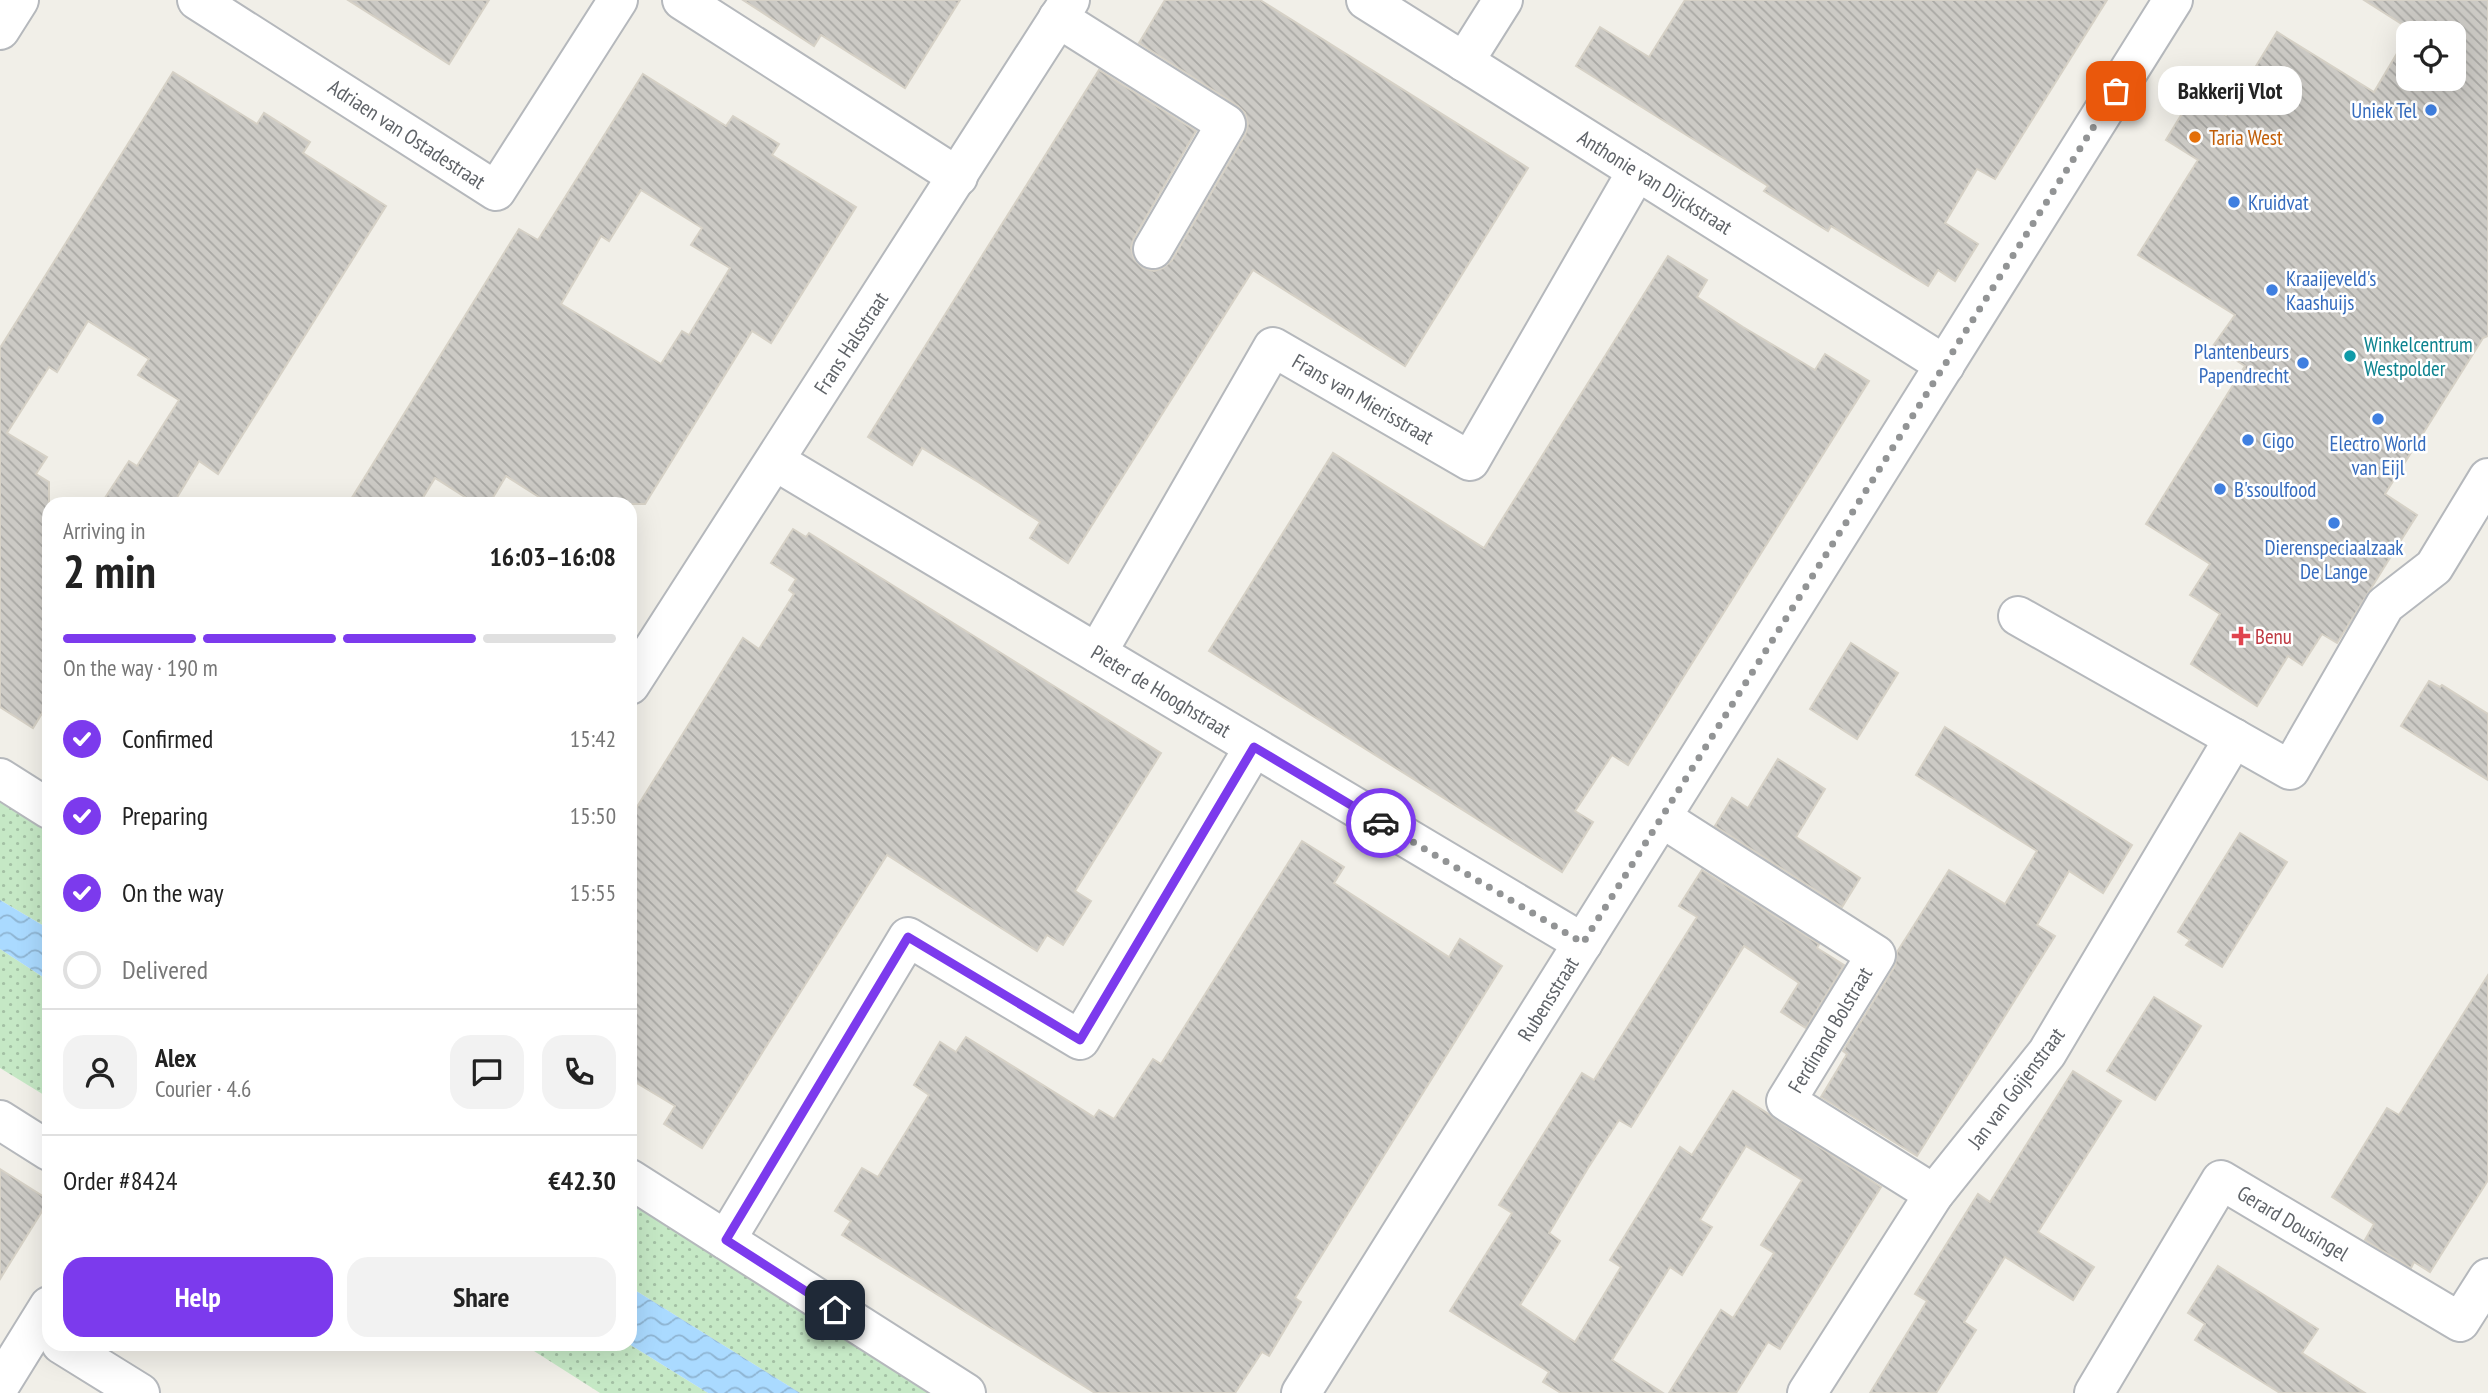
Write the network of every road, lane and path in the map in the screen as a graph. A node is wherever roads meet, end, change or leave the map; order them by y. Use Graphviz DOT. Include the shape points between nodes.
graph roads {
  1 [pos="19,0"];
  2 [pos="197,0"];
  3 [pos="618,0"];
  4 [pos="682,0"];
  5 [pos="1366,0"];
  6 [pos="1503,0"];
  7 [pos="2173,0"];
  8 [pos="1064,9"];
  9 [pos="0,30"];
  10 [pos="1464,62"];
  11 [pos="1637,171"];
  12 [pos="958,177"];
  13 [pos="1153,249"];
  14 [pos="1945,365"];
  15 [pos="775,461"];
  16 [pos="2488,478"];
  17 [pos="2018,616"];
  18 [pos="1097,653"];
  19 [pos="637,674"];
  20 [pos="2234,738"];
  21 [pos="1254,747"];
  22 [pos="0,778"];
  23 [pos="42,805"];
  24 [pos="1662,818"];
  25 [pos="1583,943"];
  26 [pos="0,1120"];
  27 [pos="42,1147"];
  28 [pos="637,1183"];
  29 [pos="1934,1194"];
  30 [pos="726,1240"];
  31 [pos="2488,1278"];
  32 [pos="42,1337"];
  33 [pos="80,1351"];
  34 [pos="0,1385"];
  35 [pos="140,1393"];
  36 [pos="966,1393"];
  37 [pos="1301,1393"];
  38 [pos="1807,1393"];
  39 [pos="2094,1393"];
  1 -- 9 [label="street"];
  2 -- 3 [label="street, Adriaen van Ostadestraat" via="496,191"];
  4 -- 12 [label="street"];
  5 -- 10 [label="street, Anthonie van Dijckstraat"];
  6 -- 10 [label="street"];
  7 -- 14 [label="street, Rubensstraat"];
  8 -- 12 [label="street, Frans Halsstraat"];
  8 -- 13 [label="street" via="1226,124"];
  10 -- 11 [label="street, Anthonie van Dijckstraat"];
  11 -- 14 [label="street, Anthonie van Dijckstraat"];
  11 -- 18 [label="street, Frans van Mierisstraat" via="1470,461 1273,347"];
  12 -- 15 [label="street, Frans Halsstraat"];
  14 -- 24 [label="street, Rubensstraat"];
  15 -- 18 [label="street, Pieter de Hooghstraat"];
  15 -- 19 [label="street, Frans Halsstraat"];
  16 -- 20 [label="street" via="2434,568 2385,605 2290,770"];
  17 -- 20 [label="street"];
  18 -- 21 [label="street, Pieter de Hooghstraat"];
  20 -- 29 [label="street, Jan van Goijenstraat" via="2047,1053"];
  21 -- 25 [label="street, Pieter de Hooghstraat"];
  21 -- 30 [label="street" via="1080,1040 908,937"];
  22 -- 23 [label="street"];
  24 -- 25 [label="street, Rubensstraat"];
  24 -- 29 [label="street, Ferdinand Bolstraat" via="1876,955 1786,1101"];
  25 -- 37 [label="street, Rubensstraat"];
  26 -- 27 [label="street"];
  28 -- 30 [label="street"];
  29 -- 38 [label="street, Jan van Goijenstraat"];
  30 -- 36 [label="street"];
  31 -- 39 [label="street, Gerard Dousingel" via="2460,1322 2221,1180"];
  32 -- 34 [label="street"];
  33 -- 35 [label="street"];
}
